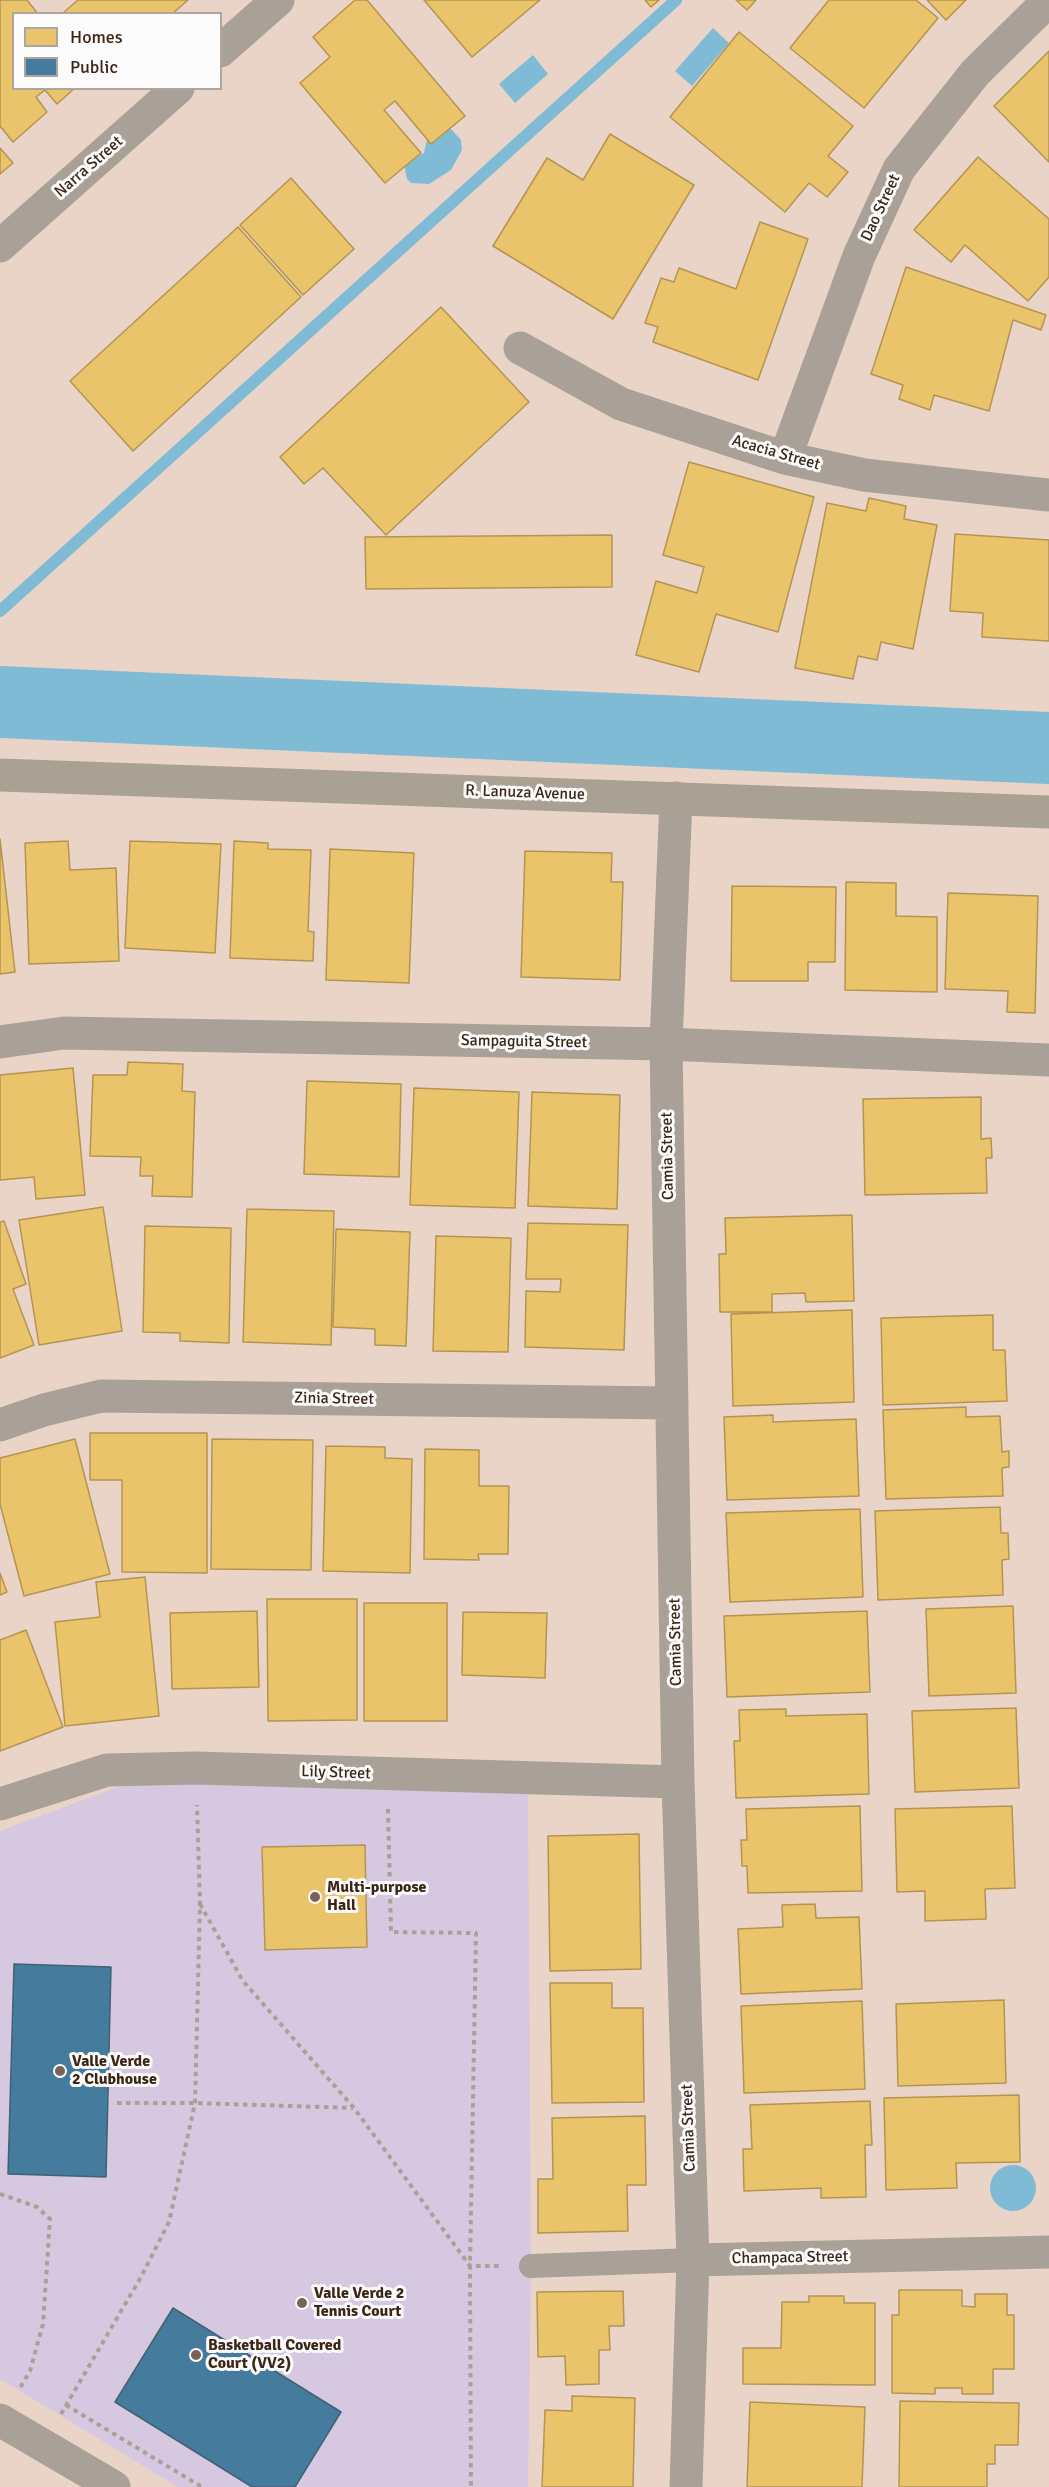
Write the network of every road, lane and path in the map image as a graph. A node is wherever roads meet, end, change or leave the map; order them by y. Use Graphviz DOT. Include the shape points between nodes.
graph roads {
  1 [pos="278,0"];
  2 [pos="1049,0"];
  3 [pos="222,49"];
  4 [pos="176,90"];
  5 [pos="0,246"];
  6 [pos="520,348"];
  7 [pos="785,458"];
  8 [pos="1049,495"];
  9 [pos="0,775"];
  10 [pos="676,798"];
  11 [pos="1049,812"];
  12 [pos="0,1042"];
  13 [pos="666,1044"];
  14 [pos="1049,1060"];
  15 [pos="672,1403"];
  16 [pos="0,1425"];
  17 [pos="196,1768"];
  18 [pos="388,1775"];
  19 [pos="678,1782"];
  20 [pos="0,1804"];
  21 [pos="200,1904"];
  22 [pos="117,2103"];
  23 [pos="195,2103"];
  24 [pos="354,2108"];
  25 [pos="0,2194"];
  26 [pos="1049,2252"];
  27 [pos="693,2260"];
  28 [pos="470,2266"];
  29 [pos="531,2266"];
  30 [pos="18,2391"];
  31 [pos="66,2405"];
  32 [pos="0,2421"];
  33 [pos="42,2446"];
  34 [pos="114,2487"];
  35 [pos="202,2487"];
  36 [pos="471,2487"];
  37 [pos="686,2487"];
  1 -- 3 [label="street"];
  2 -- 7 [label="street, Dao Street" via="975,73 899,169 860,256"];
  4 -- 5 [label="street, Narra Street"];
  6 -- 7 [label="street, Acacia Street" via="621,404"];
  7 -- 8 [label="street, Acacia Street" via="864,475"];
  9 -- 10 [label="main road, R. Lanuza Avenue"];
  10 -- 11 [label="main road, R. Lanuza Avenue"];
  10 -- 13 [label="street, Camia Street"];
  12 -- 13 [label="street, Sampaguita Street" via="64,1033"];
  13 -- 14 [label="street, Sampaguita Street"];
  13 -- 15 [label="street, Camia Street"];
  15 -- 16 [label="street, Zinia Street" via="101,1396"];
  15 -- 19 [label="street, Camia Street"];
  17 -- 18 [label="street, Lily Street"];
  17 -- 20 [label="street, Lily Street" via="107,1770"];
  17 -- 21 [label="path"];
  18 -- 19 [label="street, Lily Street"];
  18 -- 28 [label="path" via="391,1932 476,1933"];
  19 -- 27 [label="street, Camia Street"];
  21 -- 23 [label="path"];
  21 -- 24 [label="path" via="243,1981"];
  22 -- 23 [label="path"];
  23 -- 24 [label="path"];
  23 -- 31 [label="path" via="168,2222 141,2277"];
  24 -- 28 [label="path"];
  25 -- 30 [label="path" via="37,2207 50,2219 43,2324 30,2371"];
  26 -- 27 [label="street, Champaca Street"];
  27 -- 29 [label="street, Champaca Street"];
  27 -- 37 [label="street, Camia Street"];
  28 -- 29 [label="path"];
  28 -- 36 [label="path"];
  31 -- 33 [label="path"];
  31 -- 35 [label="path"];
  32 -- 33 [label="street"];
  33 -- 34 [label="street"];
}
